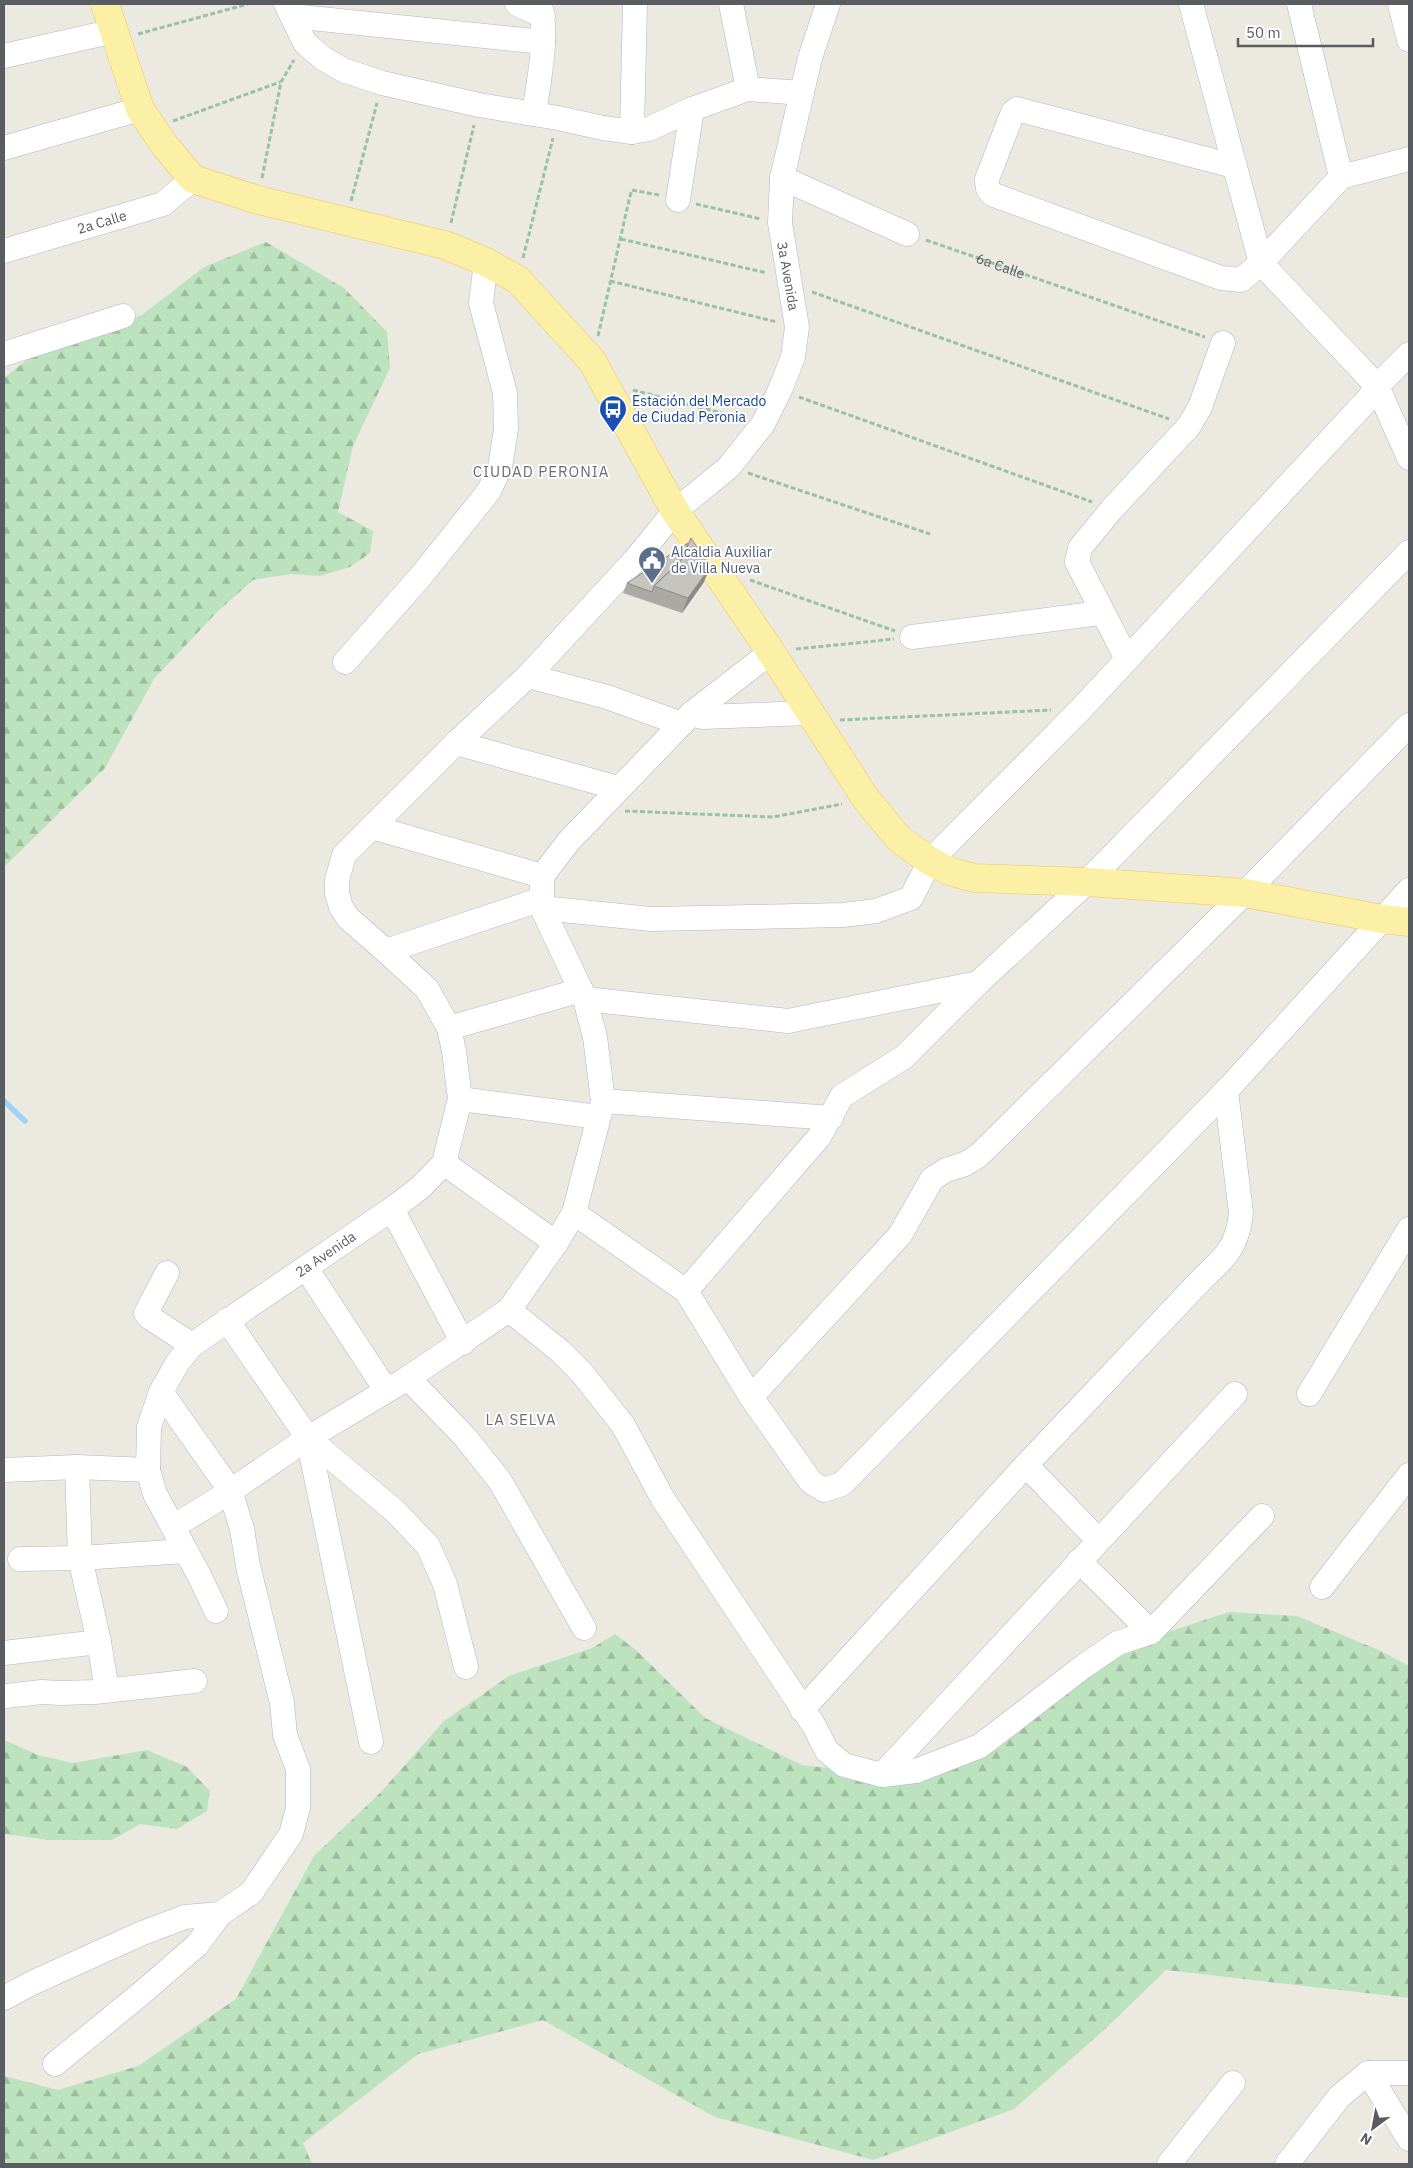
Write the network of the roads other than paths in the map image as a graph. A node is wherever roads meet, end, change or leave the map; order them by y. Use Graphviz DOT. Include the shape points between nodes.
graph roads {
  1 [pos="105,4"];
  2 [pos="517,4"];
  3 [pos="635,4"];
  4 [pos="731,4"];
  5 [pos="828,4"];
  6 [pos="1192,4"];
  7 [pos="1299,4"];
  8 [pos="1400,4"];
  9 [pos="289,10"];
  10 [pos="541,10"];
  11 [pos="116,35"];
  12 [pos="1409,40"];
  13 [pos="543,42"];
  14 [pos="4,56"];
  15 [pos="748,89"];
  16 [pos="802,93"];
  17 [pos="140,109"];
  18 [pos="692,109"];
  19 [pos="534,114"];
  20 [pos="632,132"];
  21 [pos="4,148"];
  22 [pos="1409,159"];
  23 [pos="1234,166"];
  24 [pos="1341,177"];
  25 [pos="782,178"];
  26 [pos="193,179"];
  27 [pos="678,200"];
  28 [pos="907,234"];
  29 [pos="4,251"];
  30 [pos="486,262"];
  31 [pos="1261,263"];
  32 [pos="124,316"];
  33 [pos="1222,343"];
  34 [pos="4,354"];
  35 [pos="1409,355"];
  36 [pos="1376,386"];
  37 [pos="1409,458"];
  38 [pos="675,511"];
  39 [pos="1409,552"];
  40 [pos="1102,613"];
  41 [pos="912,637"];
  42 [pos="771,652"];
  43 [pos="1127,659"];
  44 [pos="345,662"];
  45 [pos="528,676"];
  46 [pos="813,717"];
  47 [pos="686,719"];
  48 [pos="1409,725"];
  49 [pos="456,743"];
  50 [pos="618,788"];
  51 [pos="372,827"];
  52 [pos="930,861"];
  53 [pos="542,876"];
  54 [pos="1087,882"];
  55 [pos="1409,890"];
  56 [pos="1245,893"];
  57 [pos="542,904"];
  58 [pos="1382,919"];
  59 [pos="1409,922"];
  60 [pos="386,951"];
  61 [pos="978,983"];
  62 [pos="583,994"];
  63 [pos="449,1028"];
  64 [pos="1226,1091"];
  65 [pos="460,1099"];
  66 [pos="600,1109"];
  67 [pos="831,1118"];
  68 [pos="444,1164"];
  69 [pos="392,1209"];
  70 [pos="574,1213"];
  71 [pos="1409,1229"];
  72 [pos="556,1243"];
  73 [pos="306,1268"];
  74 [pos="167,1273"];
  75 [pos="686,1291"];
  76 [pos="509,1310"];
  77 [pos="227,1320"];
  78 [pos="463,1343"];
  79 [pos="192,1345"];
  80 [pos="408,1378"];
  81 [pos="386,1390"];
  82 [pos="161,1392"];
  83 [pos="1234,1394"];
  84 [pos="1309,1394"];
  85 [pos="751,1397"];
  86 [pos="308,1438"];
  87 [pos="1026,1465"];
  88 [pos="77,1468"];
  89 [pos="4,1470"];
  90 [pos="148,1470"];
  91 [pos="1409,1474"];
  92 [pos="230,1490"];
  93 [pos="1262,1516"];
  94 [pos="173,1527"];
  95 [pos="1098,1540"];
  96 [pos="185,1551"];
  97 [pos="80,1558"];
  98 [pos="20,1559"];
  99 [pos="1079,1561"];
  100 [pos="1322,1587"];
  101 [pos="216,1611"];
  102 [pos="584,1628"];
  103 [pos="1151,1632"];
  104 [pos="99,1642"];
  105 [pos="4,1654"];
  106 [pos="466,1667"];
  107 [pos="195,1681"];
  108 [pos="107,1690"];
  109 [pos="6,1696"];
  110 [pos="802,1710"];
  111 [pos="371,1742"];
  112 [pos="882,1775"];
  113 [pos="220,1914"];
  114 [pos="4,1998"];
  115 [pos="55,2064"];
  116 [pos="1368,2073"];
  117 [pos="1409,2073"];
  118 [pos="1233,2083"];
  119 [pos="1409,2139"];
  120 [pos="1169,2164"];
  121 [pos="1287,2164"];
  1 -- 11 [label="main road"];
  2 -- 10 [label="street"];
  3 -- 20 [label="street"];
  4 -- 15 [label="street"];
  5 -- 16 [label="street, 3a Avenida"];
  6 -- 23 [label="street"];
  7 -- 24 [label="street"];
  8 -- 12 [label="street"];
  9 -- 13 [label="street"];
  9 -- 19 [label="street" via="305,42 343,70 382,83"];
  10 -- 13 [label="street"];
  11 -- 14 [label="street"];
  11 -- 17 [label="main road"];
  13 -- 19 [label="street"];
  15 -- 16 [label="street"];
  15 -- 18 [label="street"];
  16 -- 25 [label="street, 3a Avenida"];
  17 -- 21 [label="street"];
  17 -- 26 [label="main road"];
  18 -- 20 [label="street"];
  18 -- 27 [label="street"];
  19 -- 20 [label="street"];
  22 -- 24 [label="street"];
  23 -- 31 [label="street"];
  23 -- 31 [label="street" via="1017,109 990,170 987,186 994,195 1221,278 1241,280"];
  24 -- 31 [label="street"];
  25 -- 28 [label="street"];
  25 -- 38 [label="street, 3a Avenida" via="780,223 797,327 793,357 763,424 729,467"];
  26 -- 29 [label="street, 2a Calle" via="163,204"];
  26 -- 30 [label="main road" via="258,200 445,245"];
  30 -- 38 [label="main road" via="518,280 598,371"];
  30 -- 44 [label="street" via="481,303 505,393 506,429 500,467 489,492"];
  31 -- 36 [label="street"];
  32 -- 34 [label="street"];
  33 -- 40 [label="street" via="1200,407 1189,426 1080,548 1077,562"];
  35 -- 36 [label="street"];
  36 -- 37 [label="street"];
  36 -- 43 [label="street" via="1370,398"];
  38 -- 42 [label="main road"];
  38 -- 45 [label="street, 3a Avenida" via="634,561"];
  39 -- 54 [label="street"];
  40 -- 41 [label="street"];
  40 -- 43 [label="street"];
  42 -- 46 [label="main road"];
  42 -- 47 [label="street"];
  43 -- 52 [label="street"];
  45 -- 47 [label="street"];
  45 -- 49 [label="street, 3a Avenida"];
  46 -- 47 [label="street" via="702,716"];
  46 -- 52 [label="main road" via="866,800 899,839"];
  47 -- 50 [label="street"];
  48 -- 56 [label="street"];
  49 -- 50 [label="street"];
  49 -- 51 [label="street, 3a Avenida"];
  50 -- 53 [label="street" via="569,840"];
  51 -- 53 [label="street"];
  51 -- 60 [label="street, 3a Avenida" via="344,855 337,880 338,894 348,918"];
  52 -- 54 [label="main road" via="974,878"];
  52 -- 57 [label="street" via="911,898 876,911 843,915 651,919"];
  53 -- 57 [label="street"];
  54 -- 56 [label="main road"];
  54 -- 61 [label="street"];
  55 -- 58 [label="street"];
  56 -- 58 [label="main road"];
  56 -- 85 [label="street" via="978,1156 932,1179 900,1236"];
  57 -- 60 [label="street"];
  57 -- 62 [label="street"];
  58 -- 59 [label="main road"];
  58 -- 64 [label="street"];
  60 -- 63 [label="street" via="427,989"];
  61 -- 62 [label="street" via="788,1021"];
  61 -- 67 [label="street" via="904,1056 842,1096"];
  62 -- 63 [label="street"];
  62 -- 66 [label="street" via="595,1037"];
  63 -- 65 [label="street"];
  64 -- 85 [label="street" via="842,1484 824,1490 811,1482"];
  64 -- 87 [label="street" via="1238,1178 1239,1233 1224,1259"];
  65 -- 66 [label="street"];
  65 -- 68 [label="street"];
  66 -- 67 [label="street"];
  66 -- 70 [label="street"];
  67 -- 75 [label="street" via="819,1137"];
  68 -- 69 [label="street, 2a Avenida"];
  68 -- 72 [label="street"];
  69 -- 73 [label="street, 2a Avenida"];
  69 -- 78 [label="street"];
  70 -- 72 [label="street"];
  70 -- 75 [label="street"];
  71 -- 84 [label="street"];
  72 -- 76 [label="street"];
  73 -- 77 [label="street, 2a Avenida"];
  73 -- 81 [label="street"];
  74 -- 79 [label="street" via="146,1313"];
  75 -- 85 [label="street"];
  76 -- 78 [label="street"];
  76 -- 110 [label="street" via="582,1373 623,1425 663,1499"];
  77 -- 79 [label="street, 2a Avenida"];
  77 -- 86 [label="street"];
  78 -- 80 [label="street"];
  79 -- 82 [label="street, 2a Avenida"];
  80 -- 81 [label="street"];
  80 -- 102 [label="street" via="465,1437 500,1481"];
  81 -- 86 [label="street"];
  82 -- 90 [label="street, 2a Avenida" via="149,1427"];
  82 -- 92 [label="street"];
  83 -- 95 [label="street"];
  86 -- 92 [label="street"];
  86 -- 106 [label="street" via="396,1512 428,1546 445,1584"];
  86 -- 111 [label="street"];
  87 -- 95 [label="street"];
  87 -- 110 [label="street"];
  88 -- 89 [label="street"];
  88 -- 90 [label="street"];
  88 -- 97 [label="street"];
  90 -- 94 [label="street, 2a Avenida" via="155,1494"];
  91 -- 100 [label="street"];
  92 -- 94 [label="street"];
  92 -- 113 [label="street" via="282,1703 285,1735 298,1769 298,1808 291,1834 251,1893"];
  93 -- 103 [label="street"];
  94 -- 96 [label="street, 2a Avenida"];
  95 -- 99 [label="street"];
  96 -- 97 [label="street"];
  96 -- 101 [label="street, 2a Avenida"];
  97 -- 98 [label="street"];
  97 -- 104 [label="street"];
  99 -- 103 [label="street"];
  99 -- 112 [label="street"];
  103 -- 112 [label="street" via="1118,1643 980,1746 916,1771"];
  104 -- 105 [label="street"];
  104 -- 108 [label="street"];
  107 -- 108 [label="street"];
  108 -- 109 [label="street"];
  110 -- 112 [label="street" via="827,1751 844,1765"];
  113 -- 114 [label="street" via="185,1917 140,1934"];
  113 -- 115 [label="street" via="197,1945"];
  116 -- 117 [label="street"];
  116 -- 119 [label="street"];
  116 -- 121 [label="street" via="1340,2096"];
  118 -- 120 [label="street"];
}
